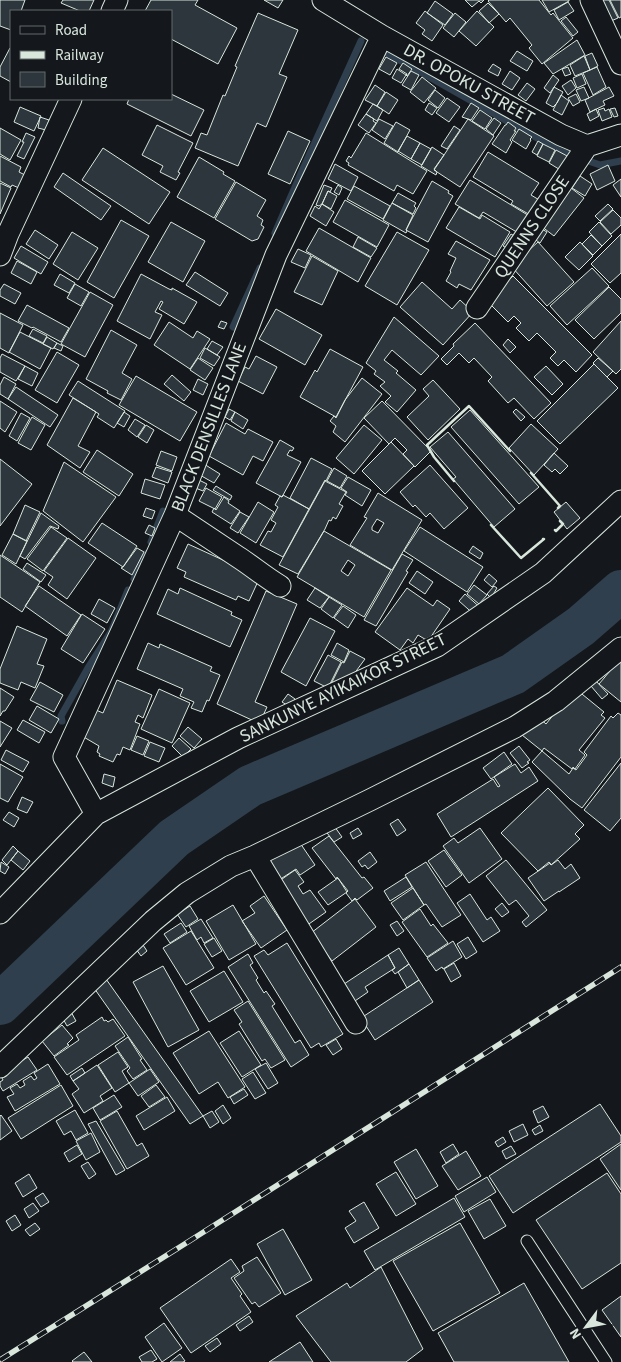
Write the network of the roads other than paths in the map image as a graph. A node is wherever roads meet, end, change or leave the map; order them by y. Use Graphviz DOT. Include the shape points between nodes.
graph roads {
  1 [pos="323,0"];
  2 [pos="591,0"];
  3 [pos="382,36"];
  4 [pos="621,64"];
  5 [pos="71,100"];
  6 [pos="621,135"];
  7 [pos="588,146"];
  8 [pos="0,256"];
  9 [pos="478,308"];
  10 [pos="621,501"];
  11 [pos="175,515"];
  12 [pos="280,586"];
  13 [pos="621,648"];
  14 [pos="96,814"];
  15 [pos="256,856"];
  16 [pos="0,913"];
  17 [pos="356,1023"];
  18 [pos="0,1067"];
  19 [pos="527,1241"];
  20 [pos="606,1362"];
  1 -- 3 [label="street, DR. OPOKU STREET"];
  2 -- 4 [label="street"];
  3 -- 7 [label="street, DR. OPOKU STREET" via="561,135"];
  3 -- 11 [label="street, BLACK DENSILLES LANE" via="276,255"];
  5 -- 8 [label="street"];
  6 -- 7 [label="street"];
  7 -- 9 [label="street, QUENNS CLOSE"];
  10 -- 14 [label="street, SANKUNYE AYIKAIKOR STREET" via="543,573 437,646 238,738"];
  11 -- 12 [label="street"];
  11 -- 14 [label="street, BLACK DENSILLES LANE" via="64,757"];
  13 -- 15 [label="street" via="556,701 515,727"];
  14 -- 16 [label="street, SANKUNYE AYIKAIKOR STREET"];
  15 -- 17 [label="street"];
  15 -- 18 [label="street" via="231,866 187,893"];
  19 -- 20 [label="lane"];
}
